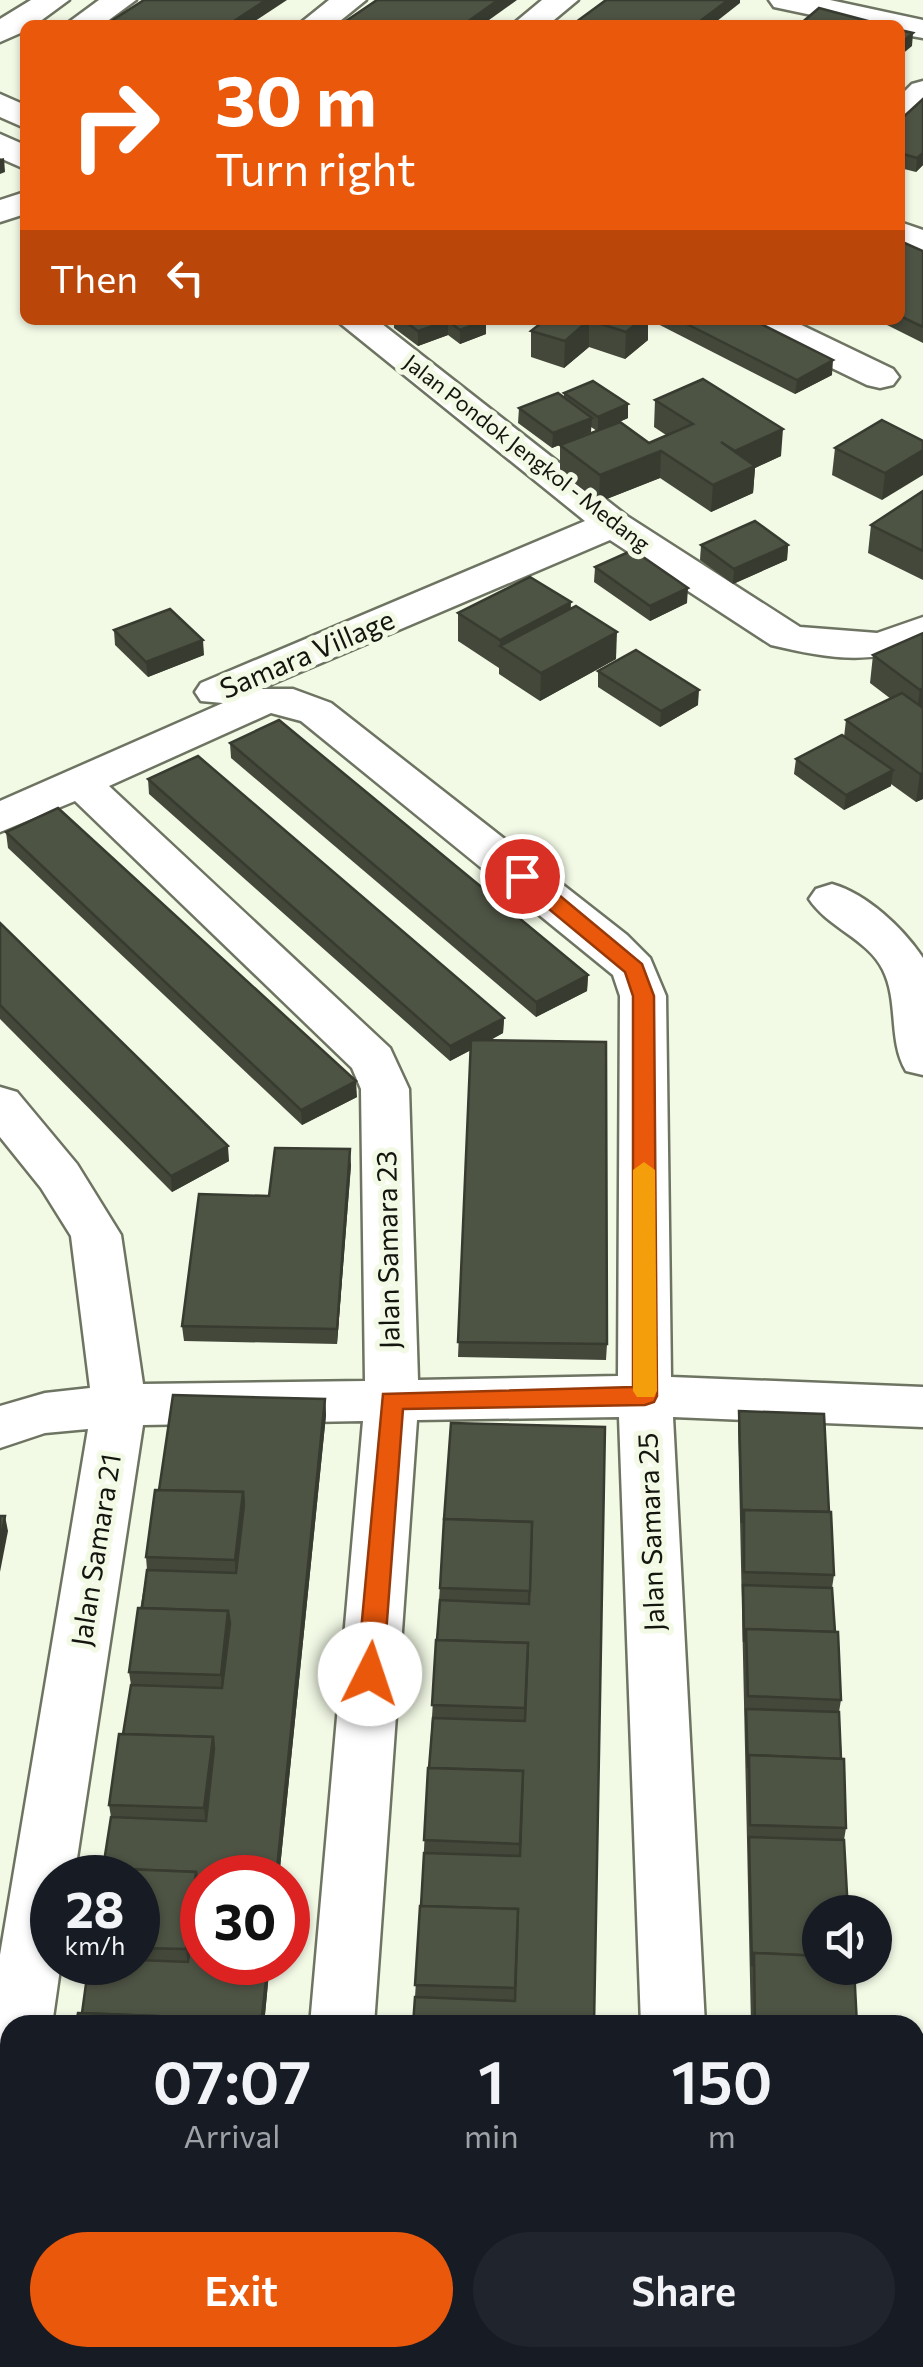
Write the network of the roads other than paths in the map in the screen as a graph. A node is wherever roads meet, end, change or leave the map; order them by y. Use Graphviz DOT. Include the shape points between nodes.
graph roads {
  1 [pos="54,0"];
  2 [pos="120,0"];
  3 [pos="350,0"];
  4 [pos="562,0"];
  5 [pos="791,2"];
  6 [pos="21,20"];
  7 [pos="89,20"];
  8 [pos="321,20"];
  9 [pos="535,20"];
  10 [pos="773,20"];
  11 [pos="879,20"];
  12 [pos="360,325"];
  13 [pos="773,325"];
  14 [pos="880,376"];
  15 [pos="613,524"];
  16 [pos="923,629"];
  17 [pos="79,781"];
  18 [pos="0,784"];
  19 [pos="0,818"];
  20 [pos="832,899"];
  21 [pos="923,1059"];
  22 [pos="0,1104"];
  23 [pos="645,1396"];
  24 [pos="392,1400"];
  25 [pos="120,1406"];
  26 [pos="923,1407"];
  27 [pos="0,1427"];
  28 [pos="22,2015"];
  29 [pos="343,2015"];
  30 [pos="673,2015"];
  1 -- 6 [label="street"];
  2 -- 7 [label="street"];
  3 -- 8 [label="street"];
  4 -- 9 [label="street"];
  5 -- 10 [label="street"];
  5 -- 11 [label="street"];
  12 -- 15 [label="street, Jalan Pondok Jengkol - Medang"];
  13 -- 14 [label="street"];
  15 -- 16 [label="street, Jalan Pondok Jengkol - Medang" via="786,636 882,646"];
  15 -- 18 [label="street, Samara Village"];
  17 -- 19 [label="street"];
  17 -- 23 [label="street, Jalan Samara 25" via="265,700 293,702 316,712 634,969 643,996"];
  17 -- 24 [label="street, Jalan Samara 23" via="373,1060 384,1089"];
  20 -- 21 [label="street" via="897,949 910,969"];
  22 -- 25 [label="street, Jalan Samara 21" via="59,1176 96,1235"];
  23 -- 24 [label="street"];
  23 -- 26 [label="street"];
  23 -- 30 [label="street, Jalan Samara 25"];
  24 -- 25 [label="street"];
  24 -- 29 [label="street, Jalan Samara 23"];
  25 -- 27 [label="street" via="45,1414"];
  25 -- 28 [label="street, Jalan Samara 21"];
}
